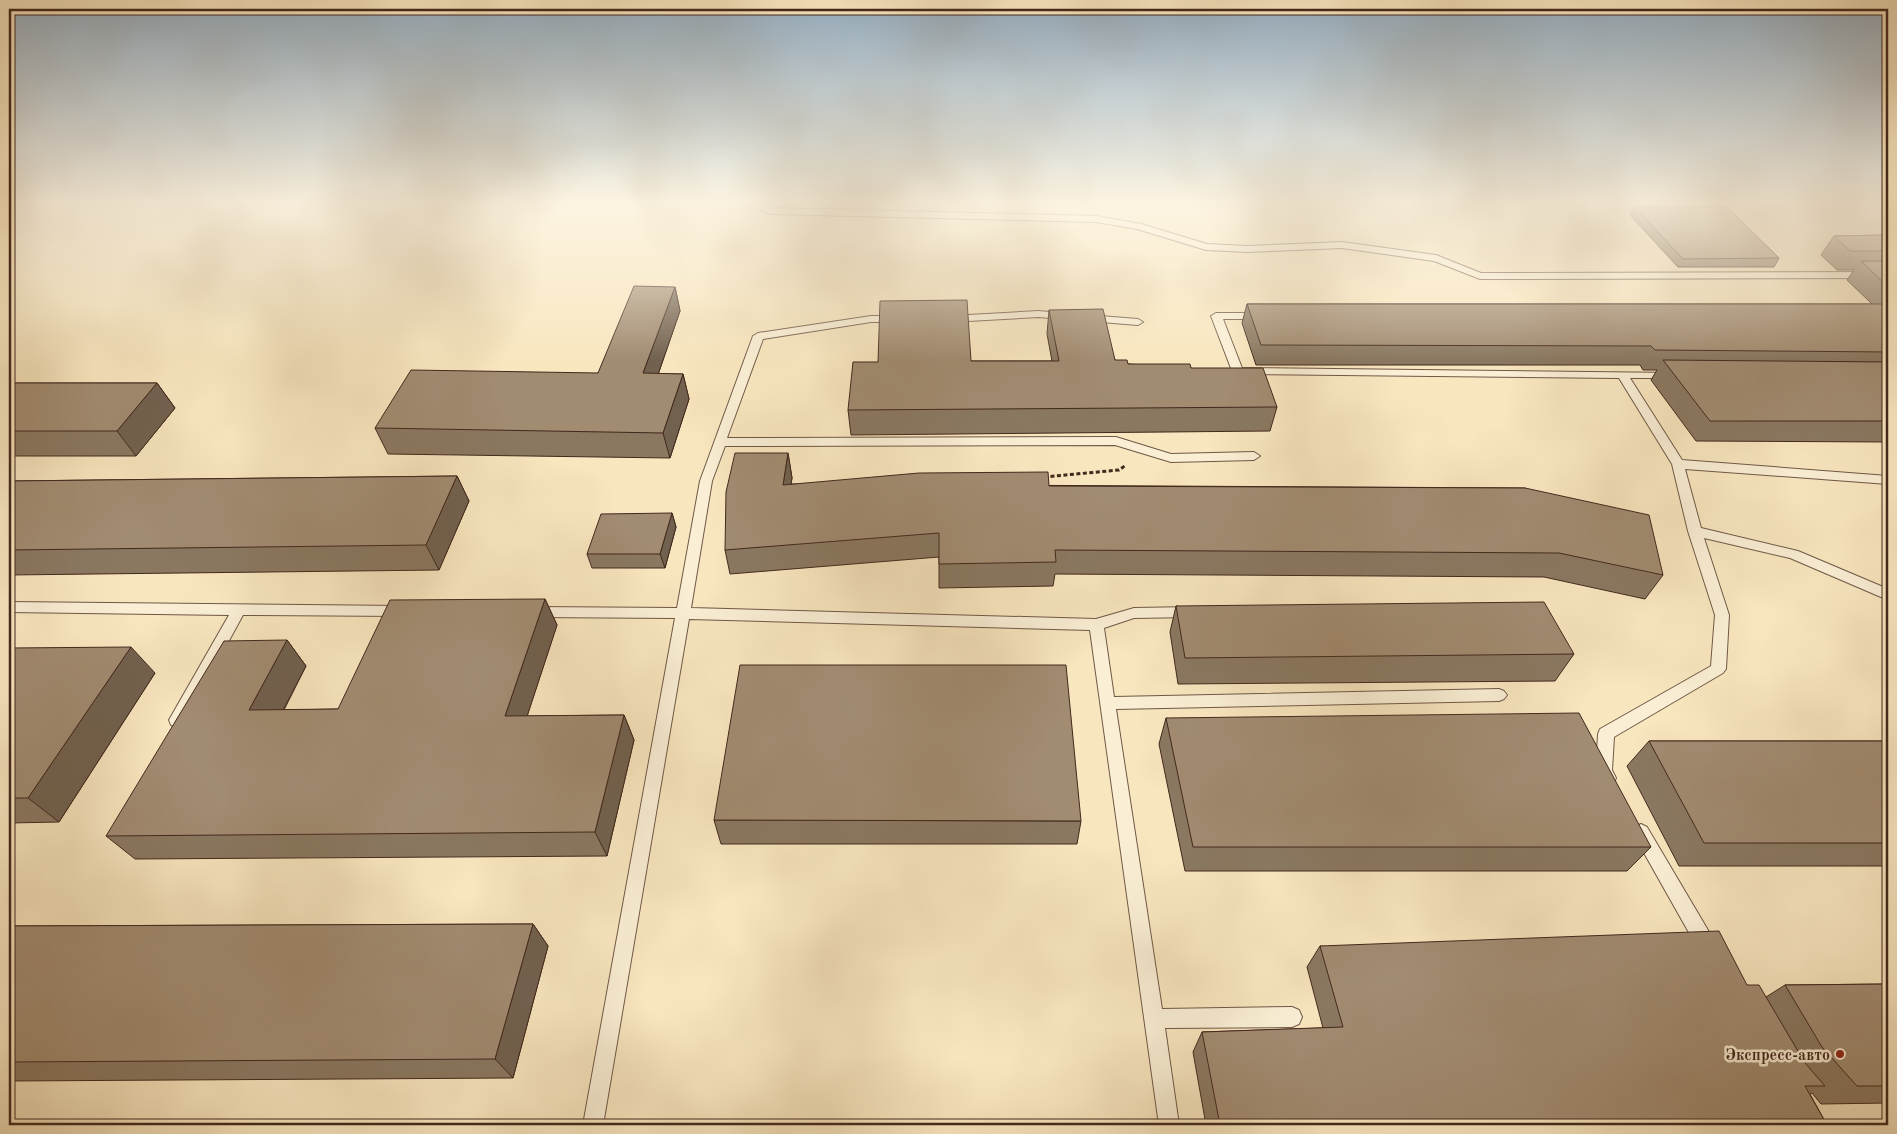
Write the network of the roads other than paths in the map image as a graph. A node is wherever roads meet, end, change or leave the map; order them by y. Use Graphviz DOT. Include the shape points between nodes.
graph roads {
  1 [pos="1414,255"];
  2 [pos="1888,275"];
  3 [pos="1276,315"];
  4 [pos="909,319"];
  5 [pos="938,319"];
  6 [pos="1138,322"];
  7 [pos="1622,374"];
  8 [pos="1681,375"];
  9 [pos="720,442"];
  10 [pos="1254,456"];
  11 [pos="1678,464"];
  12 [pos="1888,480"];
  13 [pos="1695,531"];
  14 [pos="1888,595"];
  15 [pos="9,607"];
  16 [pos="239,609"];
  17 [pos="417,611"];
  18 [pos="516,612"];
  19 [pos="1204,612"];
  20 [pos="683,613"];
  21 [pos="1096,625"];
  22 [pos="1499,695"];
  23 [pos="1107,703"];
  24 [pos="171,730"];
  25 [pos="1619,795"];
  26 [pos="1633,819"];
  27 [pos="1716,961"];
  28 [pos="1292,1017"];
  29 [pos="1153,1019"];
  30 [pos="593,1125"];
  31 [pos="1169,1125"];
  1 -- 2 [label="lane" via="1436,258 1480,276"];
  3 -- 7 [label="lane" via="1216,316 1238,371"];
  4 -- 9 [label="lane" via="872,319 758,336"];
  5 -- 6 [label="lane" via="1038,314"];
  7 -- 8 [label="lane"];
  7 -- 11 [label="lane"];
  9 -- 10 [label="lane" via="1116,441 1171,458"];
  9 -- 20 [label="lane" via="706,481"];
  11 -- 12 [label="lane"];
  11 -- 13 [label="lane"];
  13 -- 14 [label="lane" via="1793,554"];
  13 -- 25 [label="lane" via="1722,615 1718,669 1606,734 1604,771"];
  15 -- 16 [label="lane"];
  16 -- 17 [label="lane"];
  16 -- 24 [label="lane"];
  18 -- 20 [label="lane"];
  19 -- 21 [label="lane" via="1134,613"];
  20 -- 21 [label="lane"];
  20 -- 30 [label="lane"];
  21 -- 23 [label="lane"];
  22 -- 23 [label="lane"];
  23 -- 29 [label="lane"];
  26 -- 27 [label="lane"];
  28 -- 29 [label="lane"];
  29 -- 31 [label="lane"];
}
